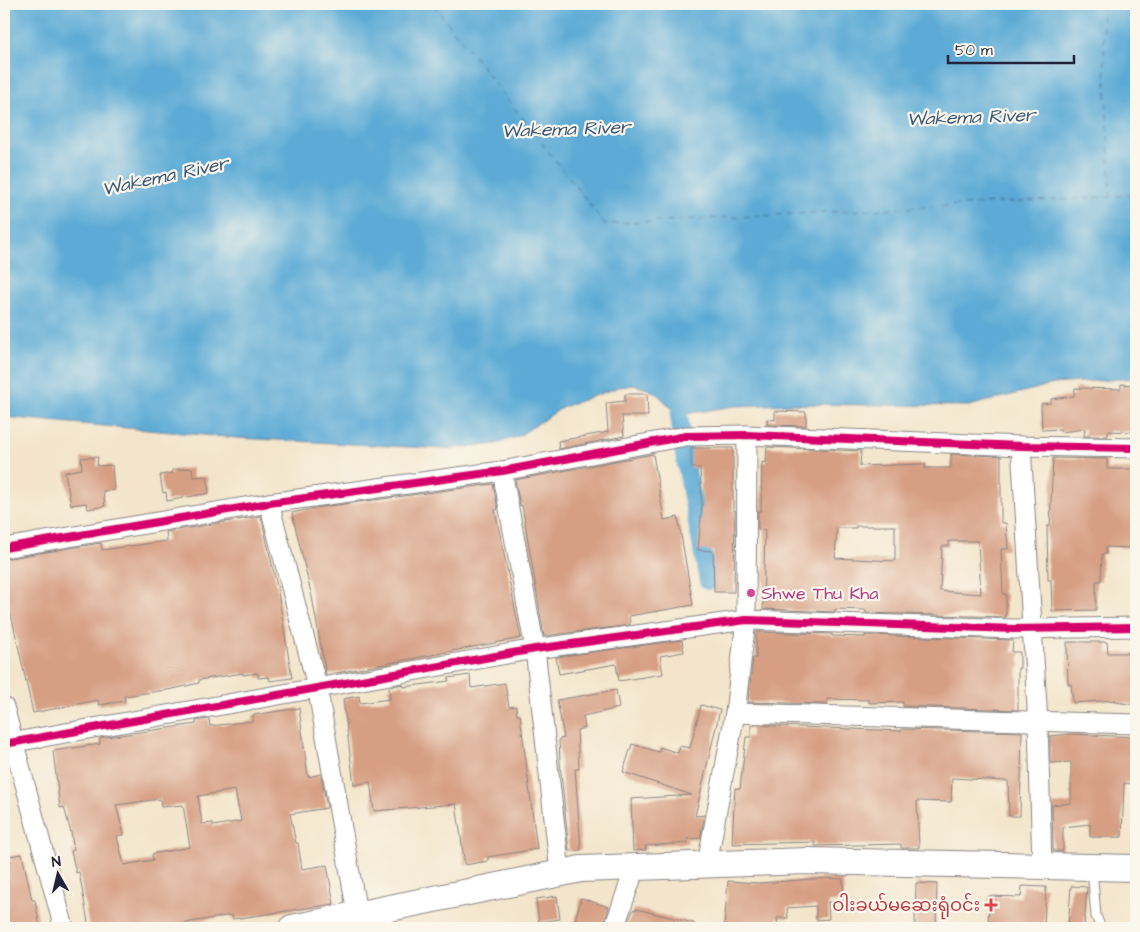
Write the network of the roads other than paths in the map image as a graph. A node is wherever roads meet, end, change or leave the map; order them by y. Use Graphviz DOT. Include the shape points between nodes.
graph roads {
  1 [pos="747,435"];
  2 [pos="1021,446"];
  3 [pos="1136,448"];
  4 [pos="502,471"];
  5 [pos="269,503"];
  6 [pos="4,548"];
  7 [pos="746,620"];
  8 [pos="1136,627"];
  9 [pos="1033,628"];
  10 [pos="535,649"];
  11 [pos="316,686"];
  12 [pos="4,707"];
  13 [pos="735,713"];
  14 [pos="1038,723"];
  15 [pos="1136,724"];
  16 [pos="9,743"];
  17 [pos="707,864"];
  18 [pos="1042,866"];
  19 [pos="1092,867"];
  20 [pos="635,868"];
  21 [pos="1136,868"];
  22 [pos="560,872"];
  23 [pos="358,914"];
  24 [pos="64,928"];
  25 [pos="292,928"];
  26 [pos="614,928"];
  27 [pos="1101,928"];
  1 -- 2 [label="street"];
  1 -- 4 [label="street" via="686,436"];
  1 -- 7 [label="street"];
  2 -- 3 [label="street"];
  2 -- 9 [label="street"];
  4 -- 5 [label="street"];
  4 -- 10 [label="street"];
  5 -- 6 [label="street"];
  5 -- 11 [label="street"];
  7 -- 9 [label="street"];
  7 -- 10 [label="street"];
  7 -- 13 [label="street"];
  8 -- 9 [label="street"];
  9 -- 14 [label="street"];
  10 -- 11 [label="street"];
  10 -- 22 [label="street"];
  11 -- 16 [label="street"];
  11 -- 23 [label="street"];
  12 -- 16 [label="street"];
  13 -- 14 [label="street"];
  13 -- 17 [label="street"];
  14 -- 15 [label="street"];
  14 -- 18 [label="street"];
  16 -- 24 [label="street"];
  17 -- 18 [label="street" via="808,862"];
  17 -- 20 [label="street"];
  18 -- 19 [label="street"];
  19 -- 21 [label="street"];
  19 -- 27 [label="lane" via="1096,916"];
  20 -- 22 [label="street"];
  20 -- 26 [label="street"];
  22 -- 23 [label="street"];
  23 -- 25 [label="street"];
}
